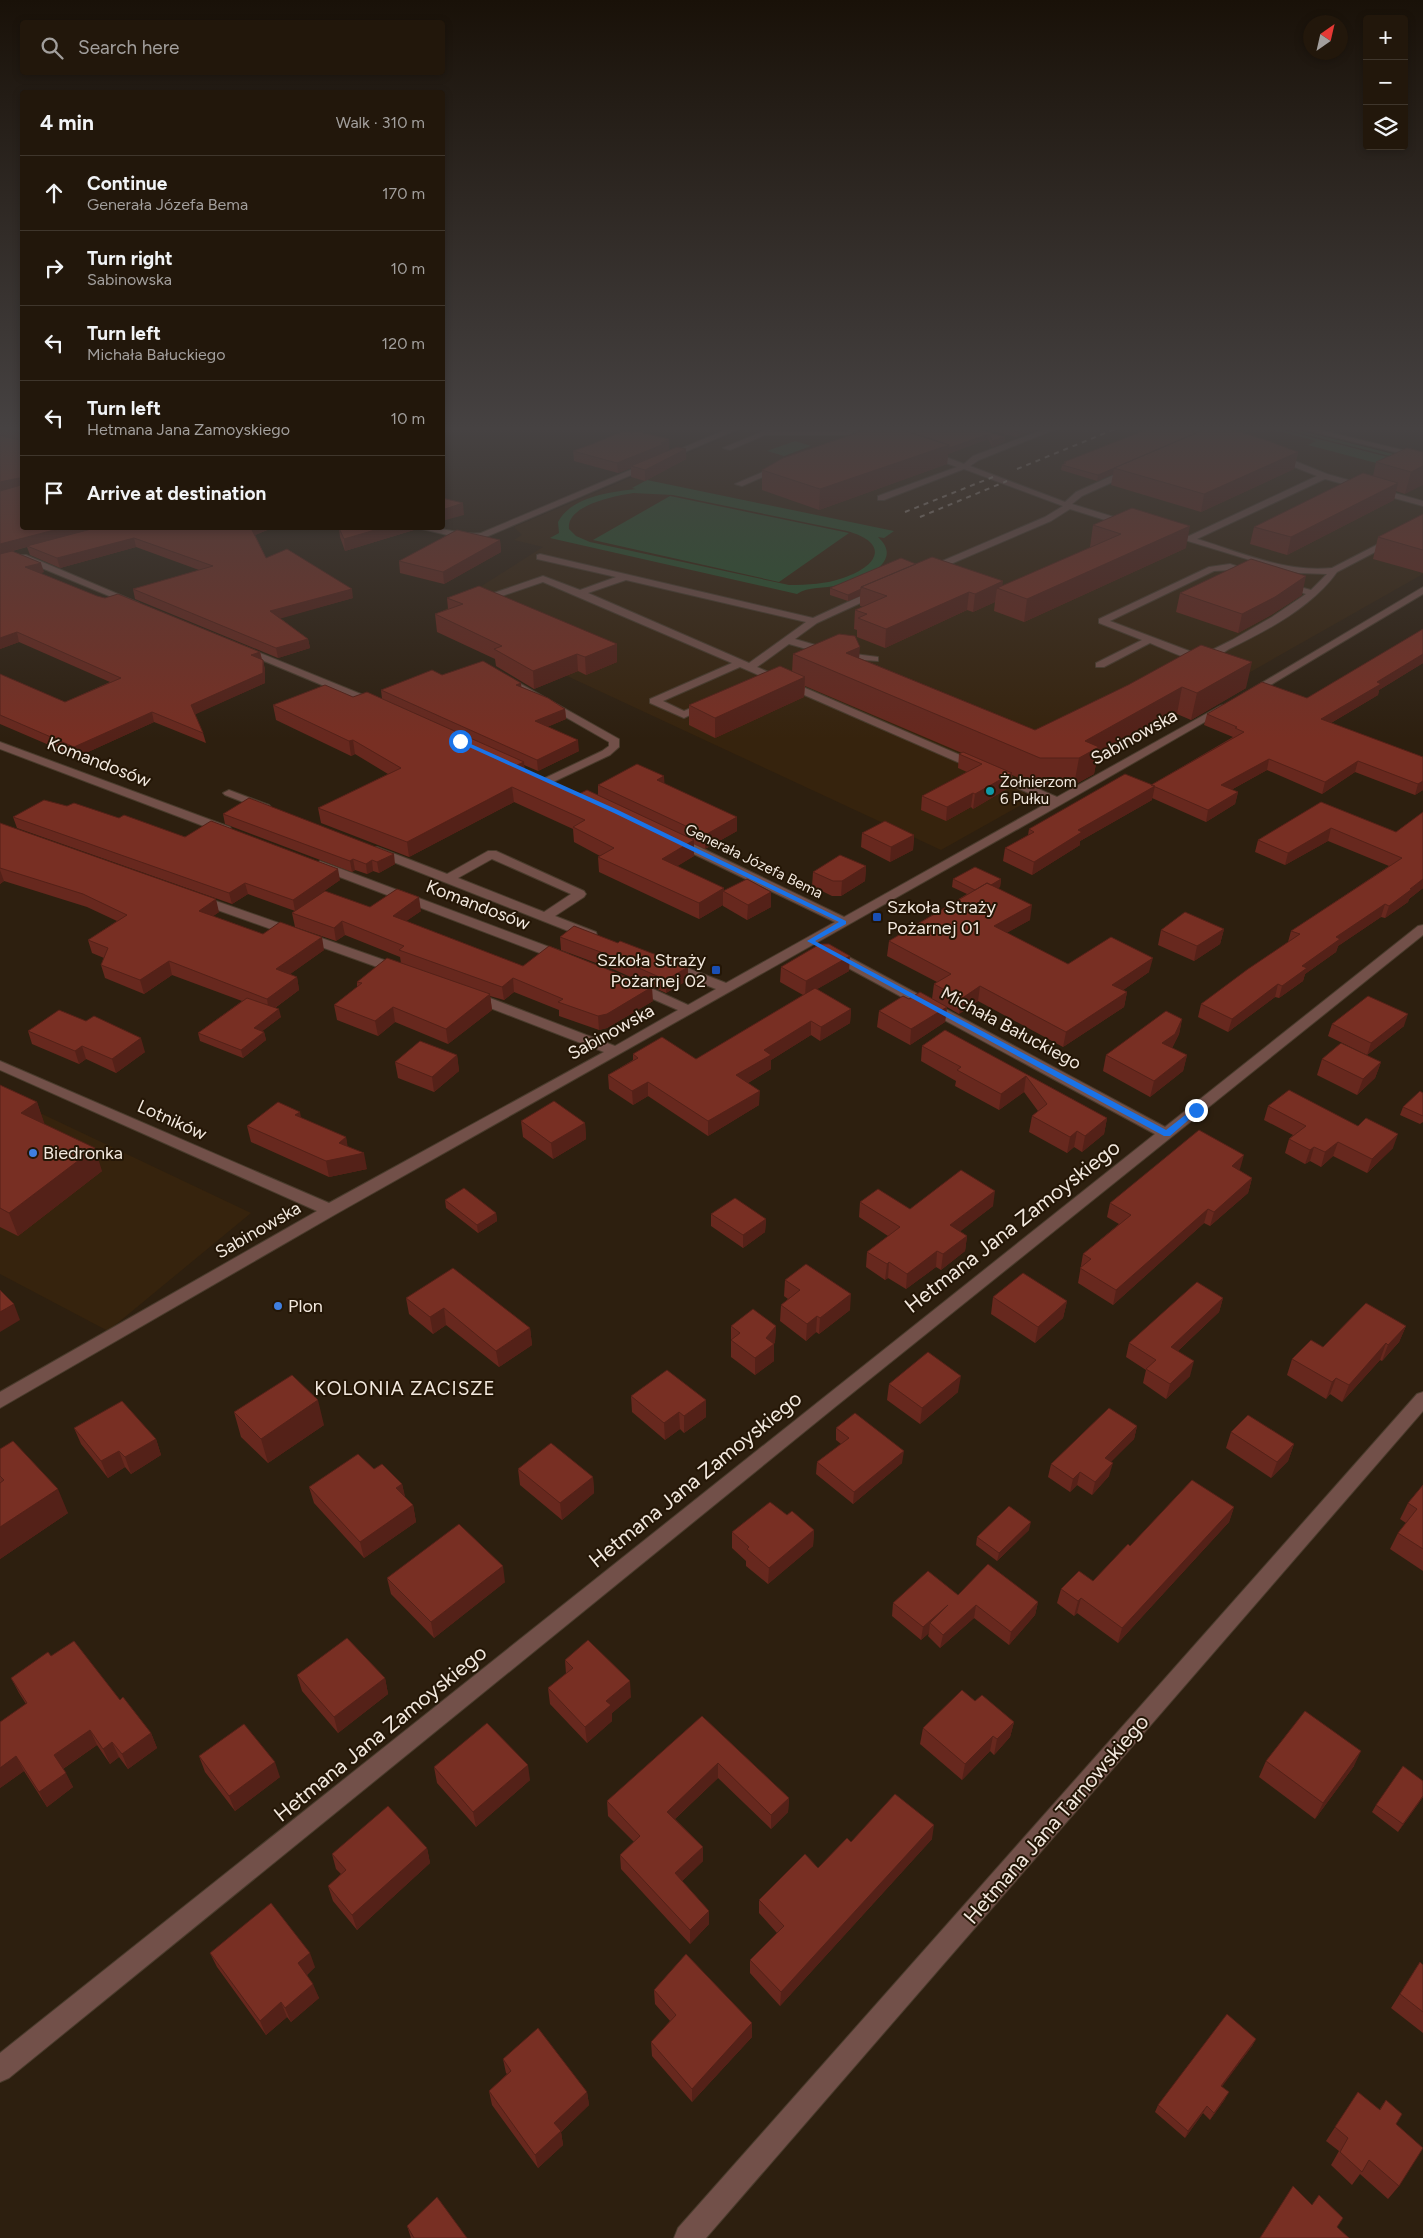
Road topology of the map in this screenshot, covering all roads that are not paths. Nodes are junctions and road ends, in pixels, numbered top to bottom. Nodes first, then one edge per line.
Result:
1 (497, 529) edge
2 (1023, 529) edge
3 (1210, 529) edge
4 (1412, 529) edge
5 (432, 530) edge
6 (1160, 533) edge
7 (1190, 539) junction
8 (35, 549) edge
9 (540, 557) dead end
10 (1334, 570) junction
11 (921, 573) edge
12 (626, 577) junction
13 (885, 589) edge
14 (1423, 590) edge
15 (580, 593) junction
16 (1313, 593) junction
17 (141, 606) edge
18 (506, 606) edge
19 (814, 621) junction
20 (786, 640) junction
21 (1149, 640) junction
22 (237, 646) edge
23 (874, 659) dead end
24 (740, 663) junction
25 (1100, 665) dead end
26 (750, 667) junction
27 (496, 673) edge
28 (770, 676) junction
29 (753, 684) edge
30 (719, 699) edge
31 (382, 706) edge
32 (0, 745) edge
33 (564, 788) edge
34 (229, 793) dead end
35 (1058, 802) junction
36 (274, 811) edge
37 (240, 835) edge
38 (669, 837) edge
39 (363, 846) edge
40 (310, 861) edge
41 (448, 879) junction
42 (188, 895) edge
43 (545, 917) junction
44 (844, 922) junction
45 (1423, 929) edge
46 (602, 939) edge
47 (810, 941) junction
48 (656, 960) edge
49 (573, 961) edge
50 (412, 975) edge
51 (627, 983) edge
52 (727, 988) junction
53 (459, 992) edge
54 (688, 1010) junction
55 (616, 1051) junction
56 (0, 1065) edge
57 (1167, 1134) junction
58 (330, 1210) junction
59 (1423, 1399) edge
60 (0, 1401) edge
61 (0, 2069) edge
62 (688, 2238) edge

1 - 5 street
2 - 11 street
3 - 7 street
4 - 10 street
6 - 7 street
7 - 10 street
8 - 17 street
9 - 12 street
10 - 16 street
12 - 15 street
12 - 19 street
13 - 19 street
14 - 35 street, Sabinowska
15 - 18 street
15 - 24 street
16 - 21 street
16 - 21 street
19 - 20 street
20 - 23 street
20 - 26 street
21 - 25 street
22 - 31 street
24 - 26 street
24 - 30 street
26 - 28 street
27 - 33 street
28 - 29 street
28 - 35 street
32 - 37 street, Komandosów
34 - 36 street
35 - 44 street, Sabinowska
38 - 44 street, Generała Józefa Bema
39 - 41 street
40 - 49 street, Komandosów
41 - 43 street
41 - 43 street
42 - 50 street
43 - 46 street
44 - 47 street, Sabinowska
45 - 57 street, Hetmana Jana Zamoyskiego
47 - 52 street, Sabinowska
47 - 57 street, Michała Bałuckiego
48 - 52 street
51 - 54 street
52 - 54 street, Sabinowska
53 - 55 street
54 - 55 street, Sabinowska
55 - 58 street, Sabinowska
56 - 58 street, Lotników
57 - 61 street, Hetmana Jana Zamoyskiego
58 - 60 street, Sabinowska
59 - 62 street, Hetmana Jana Tarnowskiego

